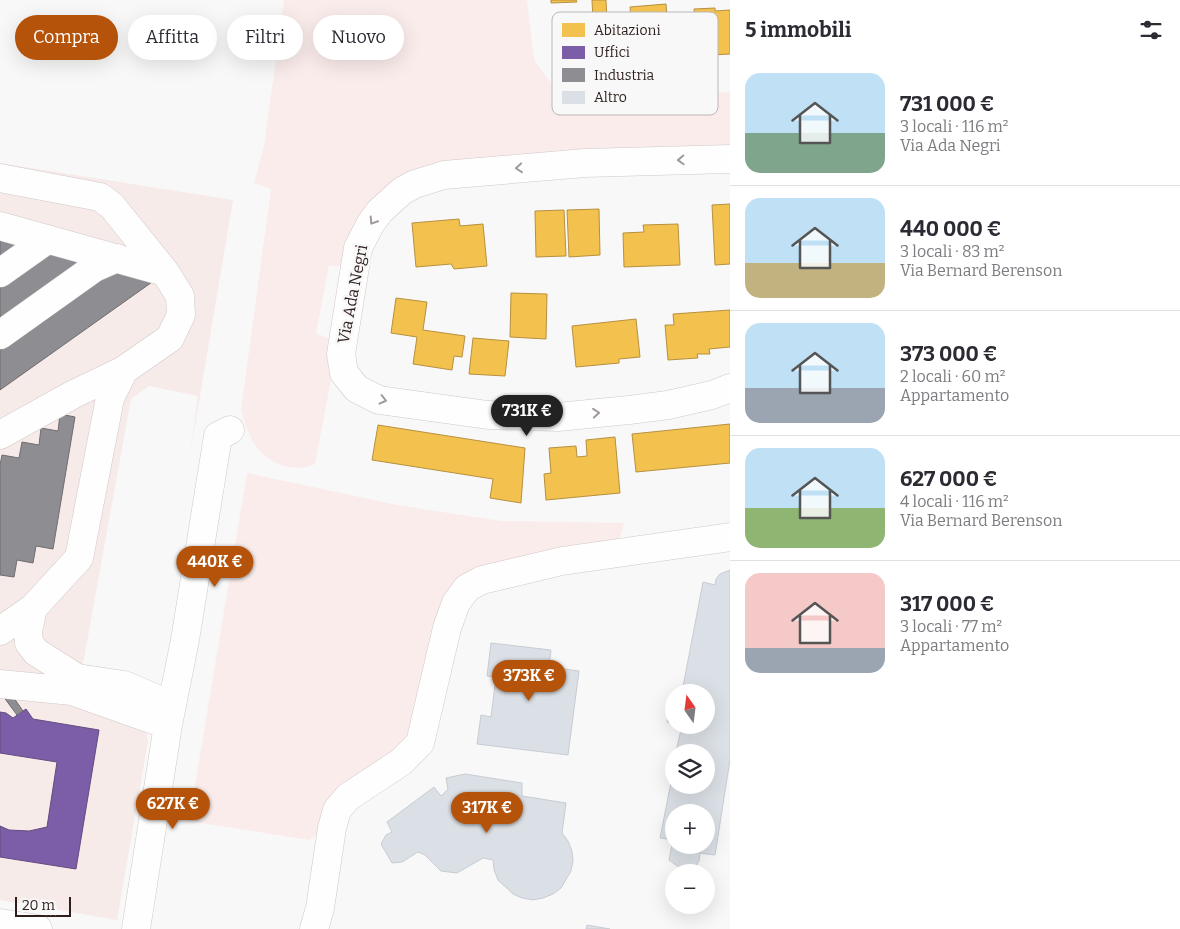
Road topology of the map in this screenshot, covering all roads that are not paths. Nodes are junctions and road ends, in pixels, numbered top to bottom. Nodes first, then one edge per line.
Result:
1 (730, 159) edge
2 (0, 178) edge
3 (0, 226) edge
4 (48, 239) junction
5 (117, 258) junction
6 (165, 272) junction
7 (0, 273) edge
8 (0, 334) edge
9 (124, 370) junction
10 (730, 388) edge
11 (230, 430) dead end
12 (0, 435) edge
13 (730, 537) edge
14 (34, 608) junction
15 (0, 631) edge
16 (0, 684) edge
17 (170, 715) junction
18 (0, 923) edge
19 (38, 929) edge
20 (136, 929) edge
21 (314, 929) edge

1 -> 10 street, Via Ada Negri
2 - 6 street
3 - 4 street
4 - 5 street
4 - 7 street
5 - 6 street
5 - 8 street
6 - 9 street
9 - 12 street
9 - 14 street
11 - 17 street
13 - 21 street
14 - 15 street
14 - 17 street
16 - 17 street
17 - 20 street
18 - 19 street

